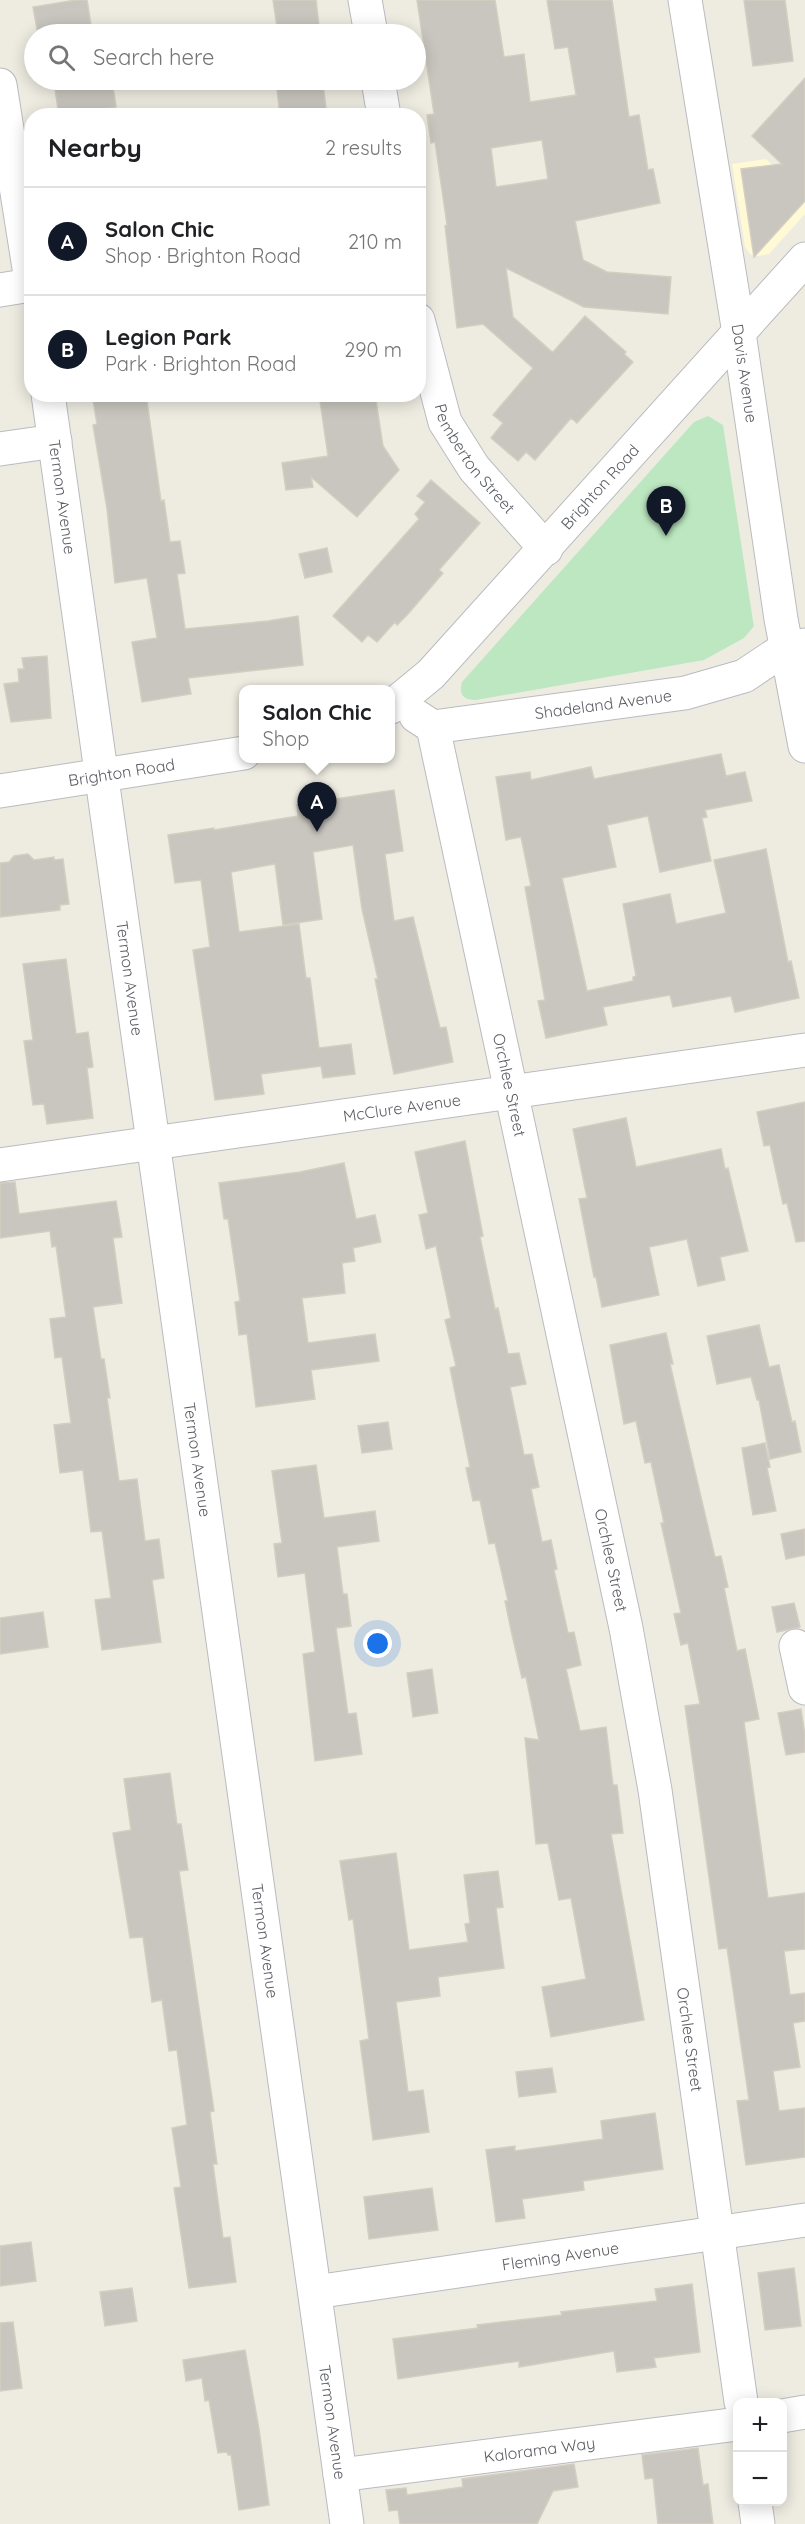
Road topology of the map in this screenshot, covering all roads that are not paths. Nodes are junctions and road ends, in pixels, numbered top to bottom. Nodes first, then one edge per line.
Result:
1 (365, 0) edge
2 (685, 0) edge
3 (369, 24) edge
4 (0, 85) edge
5 (380, 90) edge
6 (383, 108) edge
7 (3, 130) edge
8 (24, 247) edge
9 (805, 260) edge
10 (24, 287) edge
11 (0, 290) edge
12 (739, 333) junction
13 (426, 350) edge
14 (49, 402) edge
15 (56, 441) junction
16 (0, 449) edge
17 (546, 549) junction
18 (795, 646) edge
19 (395, 705) edge
20 (395, 707) edge
21 (433, 726) junction
22 (805, 746) edge
23 (239, 754) edge
24 (103, 776) junction
25 (0, 791) edge
26 (805, 1050) edge
27 (511, 1092) junction
28 (154, 1143) junction
29 (0, 1165) edge
30 (796, 1646) dead end
31 (805, 1688) edge
32 (805, 2220) edge
33 (717, 2232) junction
34 (315, 2292) junction
35 (740, 2398) edge
36 (805, 2412) edge
37 (787, 2415) edge
38 (733, 2425) edge
39 (340, 2475) junction
40 (755, 2506) edge
41 (347, 2524) edge
42 (758, 2524) edge

1 - 3 street
2 - 12 street, Davis Avenue
4 - 7 street
5 - 6 street
7 - 8 street
9 - 12 street, Brighton Road
10 - 11 street
12 - 17 street, Brighton Road
12 - 18 street, Davis Avenue
13 - 17 street, Pemberton Street
14 - 15 street, Termon Avenue
15 - 16 street
15 - 24 street, Termon Avenue
17 - 19 street, Brighton Road
18 - 21 street, Shadeland Avenue
18 - 22 street, Davis Avenue
20 - 21 street
21 - 27 street, Orchlee Street
23 - 24 street, Brighton Road
24 - 25 street, Brighton Road
24 - 28 street, Termon Avenue
26 - 27 street, McClure Avenue
27 - 28 street, McClure Avenue
27 - 33 street, Orchlee Street
28 - 29 street, McClure Avenue
28 - 34 street, Termon Avenue
30 - 31 street
32 - 33 street, Fleming Avenue
33 - 34 street, Fleming Avenue
33 - 35 street, Orchlee Street
34 - 39 street, Termon Avenue
36 - 37 street
38 - 39 street, Kalorama Way
39 - 41 street, Termon Avenue
40 - 42 street

